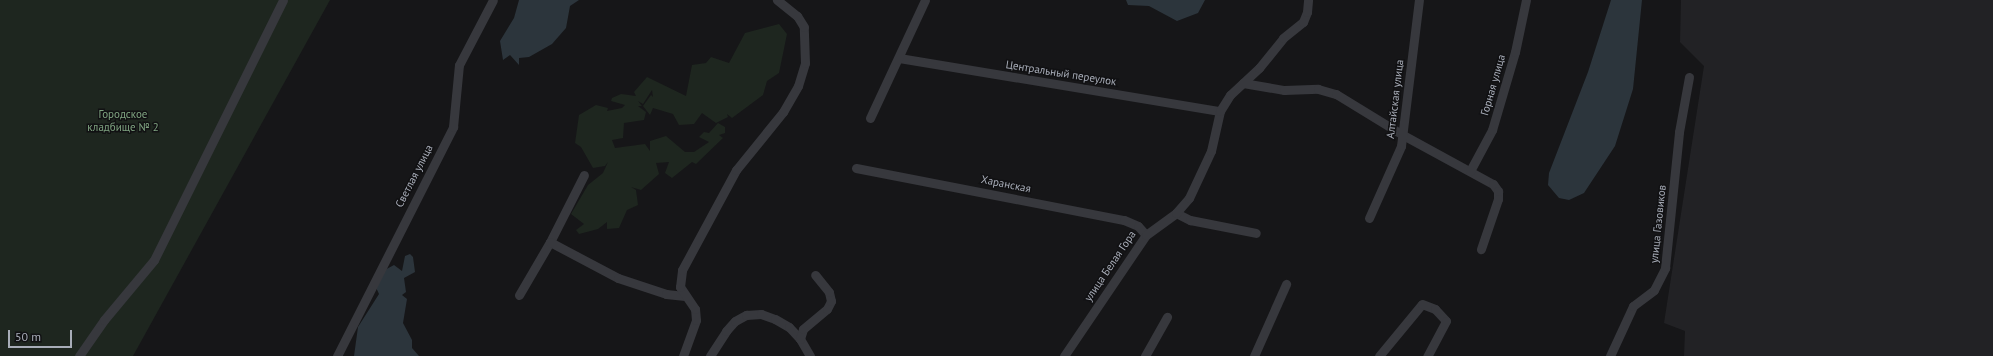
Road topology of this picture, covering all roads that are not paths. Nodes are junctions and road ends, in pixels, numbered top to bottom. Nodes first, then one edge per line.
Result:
1 (283, 0) edge
2 (492, 0) edge
3 (777, 0) edge
4 (925, 0) edge
5 (1308, 0) edge
6 (1419, 0) edge
7 (1526, 0) edge
8 (899, 58) junction
9 (1689, 77) dead end
10 (1243, 83) junction
11 (1220, 111) junction
12 (870, 118) dead end
13 (1403, 135) junction
14 (856, 168) dead end
15 (1470, 172) junction
16 (584, 175) dead end
17 (1176, 213) junction
18 (1369, 218) dead end
19 (1256, 233) dead end
20 (1146, 234) junction
21 (550, 242) junction
22 (1481, 250) dead end
23 (815, 275) dead end
24 (1286, 284) dead end
25 (519, 295) dead end
26 (684, 296) junction
27 (1167, 317) dead end
28 (800, 339) junction
29 (79, 356) edge
30 (336, 356) edge
31 (683, 356) edge
32 (710, 356) edge
33 (810, 356) edge
34 (1064, 356) edge
35 (1145, 356) edge
36 (1254, 356) edge
37 (1379, 356) edge
38 (1427, 356) edge
39 (1610, 356) edge

1 - 29 street
2 - 30 street, Светлая улица
3 - 26 street
4 - 8 street
5 - 10 street, улица Белая Гора
6 - 13 street, Алтайская улица
7 - 15 street, Горная улица
8 - 11 street, Центральный переулок
8 - 12 street
9 - 39 street, улица Газовиков
10 - 11 street, улица Белая Гора
10 - 13 street
11 - 17 street, улица Белая Гора
13 - 15 street
13 - 18 street, Алтайская улица
14 - 20 street, Харанская
15 - 22 street
16 - 21 street
17 - 19 street
17 - 20 street, улица Белая Гора
20 - 34 street, улица Белая Гора
21 - 25 street
21 - 26 street
23 - 28 street
24 - 36 street
26 - 31 street
27 - 35 street
28 - 32 street
28 - 33 street
37 - 38 street

